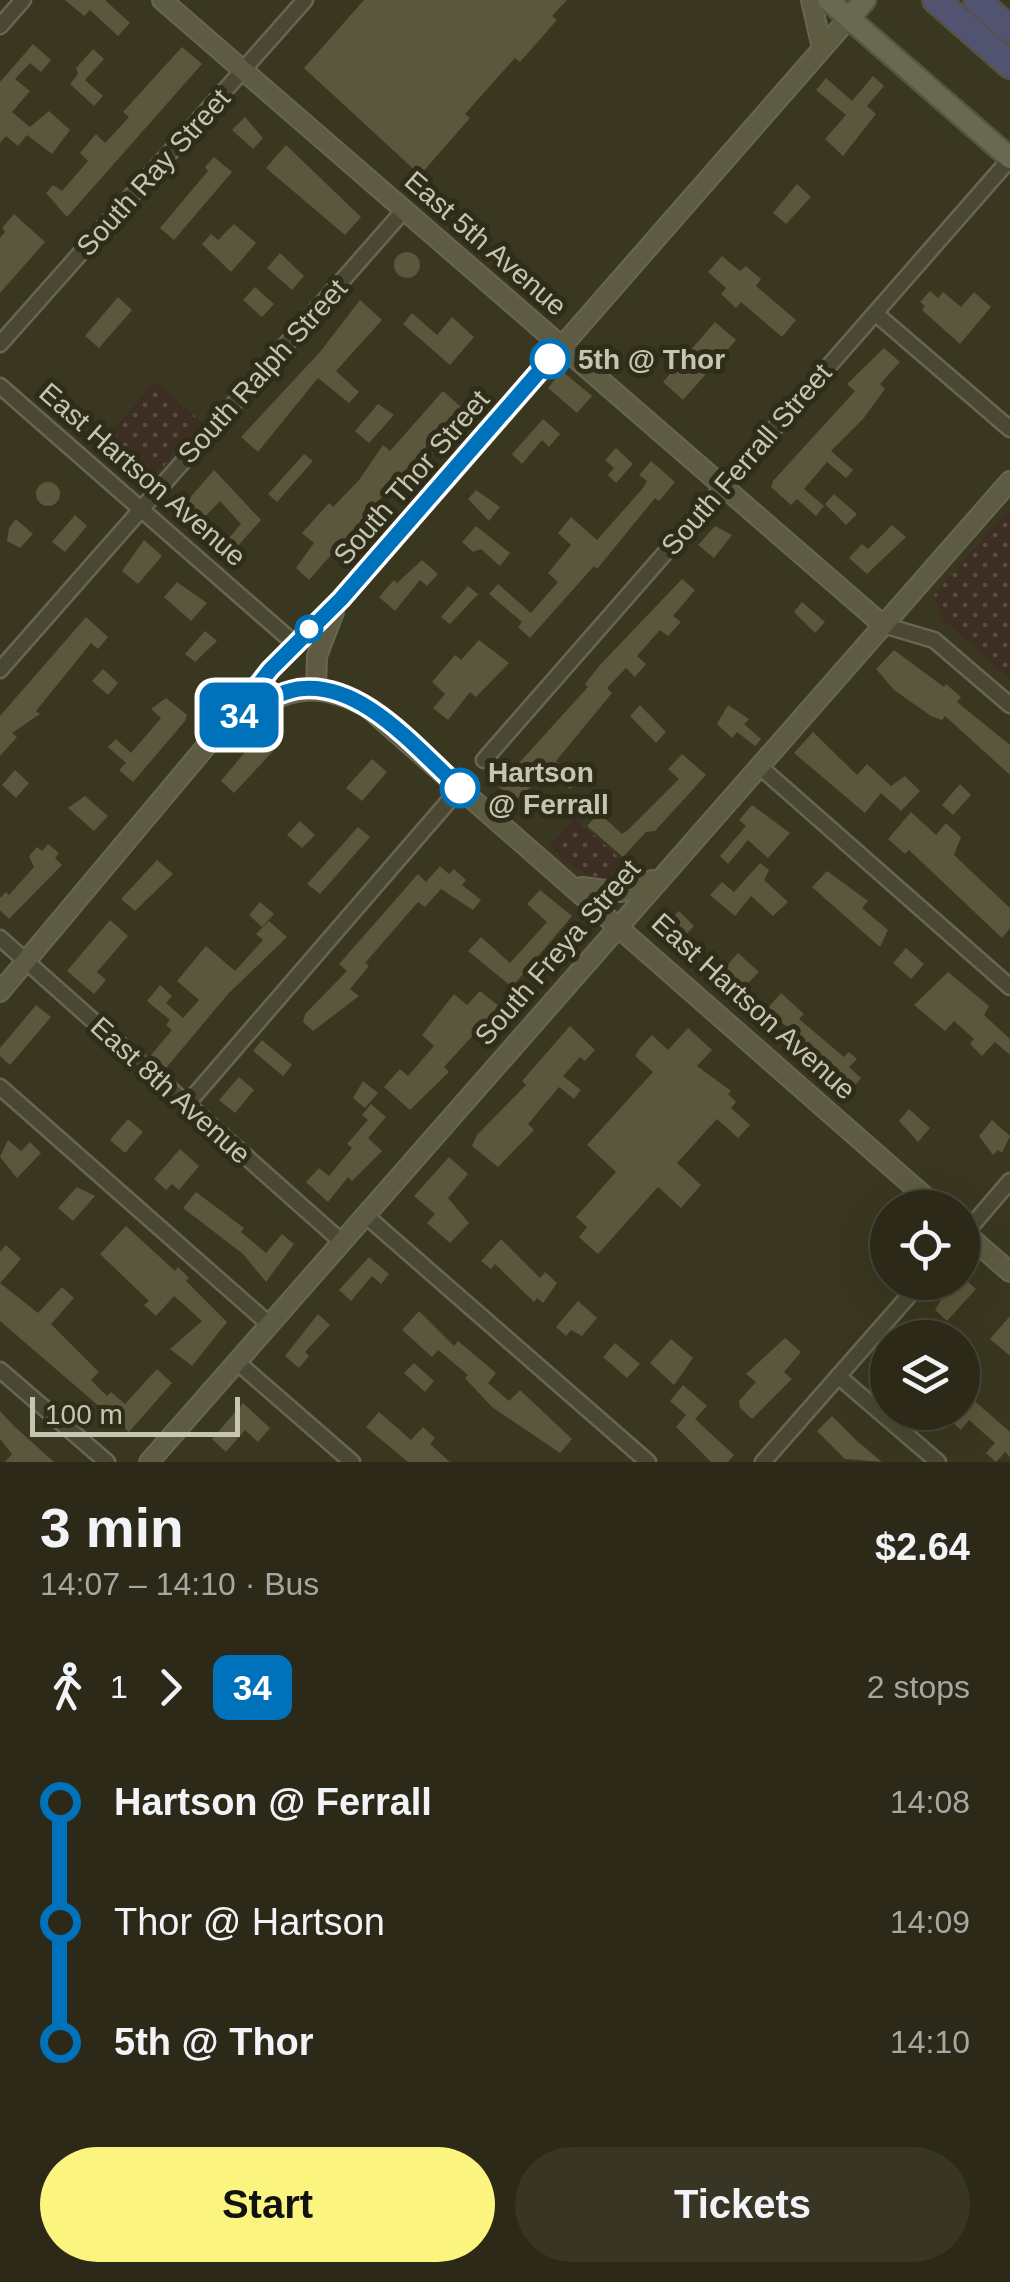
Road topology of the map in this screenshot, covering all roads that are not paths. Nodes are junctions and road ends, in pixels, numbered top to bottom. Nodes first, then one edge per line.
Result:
1 (23, 0) edge
2 (162, 0) edge
3 (306, 0) edge
4 (811, 0) edge
5 (828, 0) edge
6 (865, 0) edge
7 (936, 0) edge
8 (976, 0) edge
9 (849, 18) junction
10 (0, 26) edge
11 (1010, 30) edge
12 (822, 48) junction
13 (1010, 66) edge
14 (244, 70) junction
15 (1010, 158) edge
16 (406, 209) junction
17 (875, 313) junction
18 (0, 344) edge
19 (561, 346) junction
20 (0, 386) edge
21 (1010, 429) edge
22 (1010, 481) edge
23 (722, 486) junction
24 (141, 507) junction
25 (341, 599) junction
26 (882, 625) junction
27 (294, 644) junction
28 (0, 670) edge
29 (316, 688) junction
30 (1010, 705) edge
31 (234, 717) junction
32 (484, 760) dead end
33 (759, 766) junction
34 (460, 788) junction
35 (670, 866) junction
36 (564, 876) junction
37 (619, 923) junction
38 (0, 938) edge
39 (26, 962) junction
40 (1010, 987) edge
41 (0, 992) edge
42 (0, 1086) edge
43 (186, 1104) junction
44 (1010, 1182) edge
45 (918, 1190) edge
46 (365, 1215) junction
47 (980, 1215) edge
48 (342, 1242) junction
49 (980, 1247) edge
50 (1010, 1272) edge
51 (906, 1300) edge
52 (270, 1324) junction
53 (237, 1362) junction
54 (0, 1370) edge
55 (838, 1376) junction
56 (107, 1462) edge
57 (149, 1462) edge
58 (352, 1462) edge
59 (648, 1462) edge
60 (762, 1462) edge
61 (938, 1462) edge

1 - 10 street
2 - 14 main road, East 5th Avenue
3 - 14 street, South Ray Street
4 - 12 main road
5 - 9 main road
6 - 9 main road, South Thor Street
7 - 13 highway
8 - 11 highway
9 - 12 main road, South Thor Street
9 - 15 main road
12 - 19 main road, South Thor Street
14 - 16 main road, East 5th Avenue
14 - 18 street, South Ray Street
15 - 17 street, South Ferrall Street
16 - 19 main road, East 5th Avenue
16 - 24 street, South Ralph Street
17 - 21 street
17 - 23 street, South Ferrall Street
19 - 23 main road, East 5th Avenue
19 - 25 main road, South Thor Street
20 - 24 street, East Hartson Avenue
22 - 26 main road, South Freya Street
23 - 26 main road, East 5th Avenue
23 - 32 street, South Ferrall Street
24 - 27 street, East Hartson Avenue
24 - 28 street, South Ralph Street
25 - 27 main road, South Thor Street
25 - 29 main road
26 - 30 street, East 5th Avenue
26 - 33 main road, South Freya Street
27 - 31 main road, South Thor Street
29 - 31 main road
29 - 34 main road, East Hartson Avenue
31 - 39 main road, South Thor Street
33 - 35 main road, South Freya Street
33 - 40 street
34 - 36 main road, East Hartson Avenue
34 - 43 street
35 - 36 main road
35 - 37 main road, South Freya Street
36 - 37 main road, East Hartson Avenue
37 - 45 main road, East Hartson Avenue
37 - 46 main road, South Freya Street
38 - 39 street, East 8th Avenue
39 - 41 main road, South Thor Street
39 - 43 street, East 8th Avenue
42 - 52 street
43 - 48 street, East 8th Avenue
44 - 47 street
46 - 48 main road, South Freya Street
46 - 59 street
48 - 52 main road, South Freya Street
49 - 50 main road
51 - 55 street
52 - 53 main road, South Freya Street
53 - 57 main road, South Freya Street
53 - 58 street
54 - 56 street
55 - 60 street
55 - 61 street

